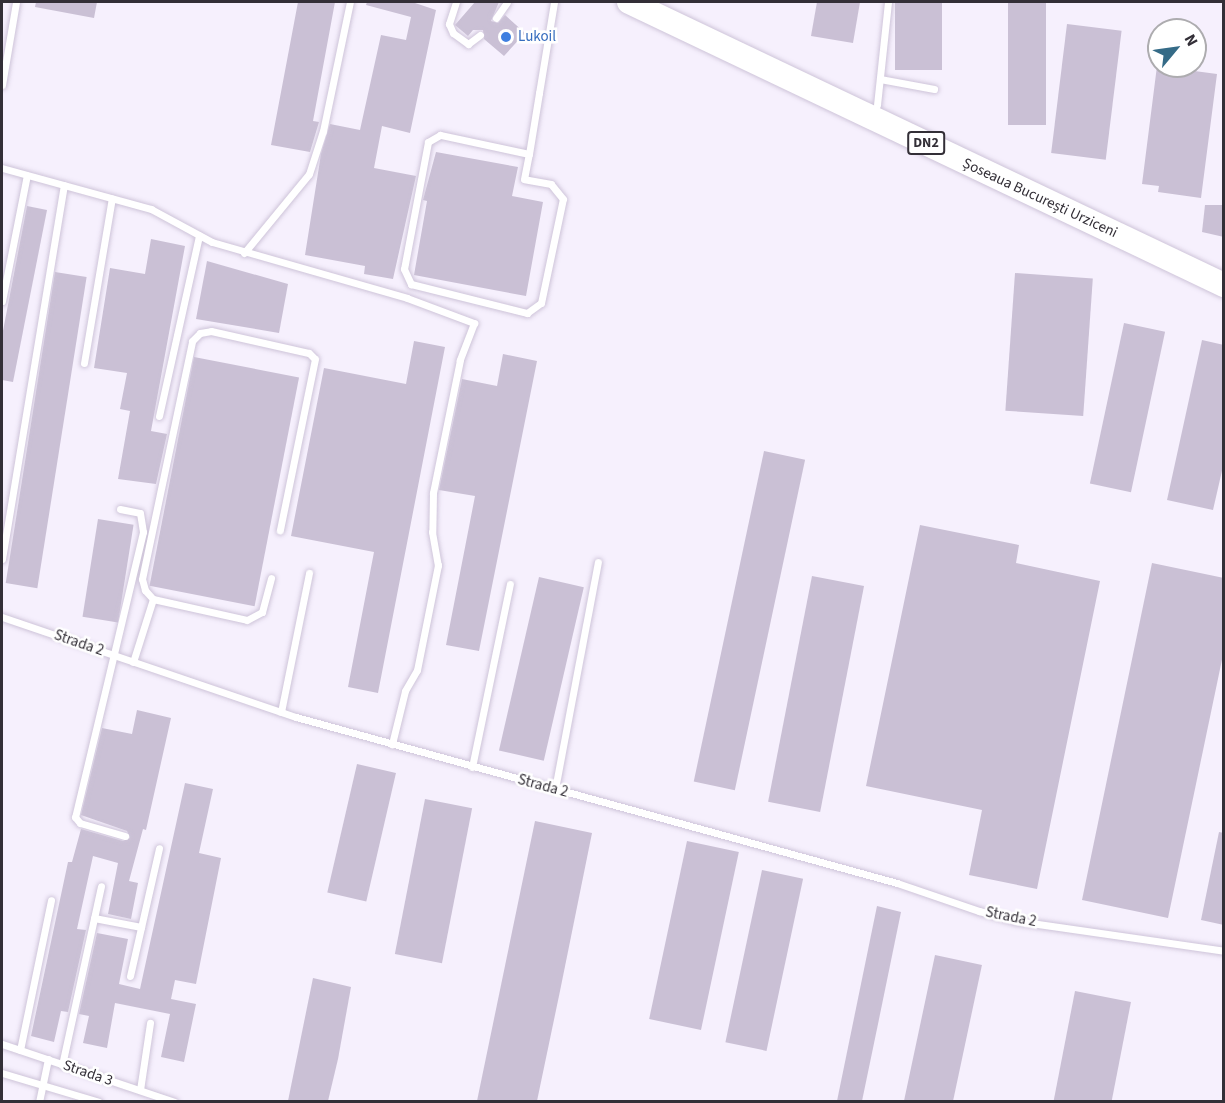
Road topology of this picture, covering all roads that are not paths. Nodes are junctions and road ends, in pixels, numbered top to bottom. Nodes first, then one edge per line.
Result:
1 (16, 2) edge
2 (350, 2) edge
3 (456, 2) edge
4 (507, 2) edge
5 (554, 2) edge
6 (629, 2) edge
7 (661, 2) edge
8 (888, 2) edge
9 (496, 18) dead end
10 (480, 35) dead end
11 (880, 79) junction
12 (2, 85) edge
13 (934, 89) dead end
14 (877, 105) junction
15 (529, 154) junction
16 (2, 168) edge
17 (27, 175) junction
18 (64, 185) junction
19 (112, 198) junction
20 (199, 235) junction
21 (244, 253) junction
22 (1224, 270) edge
23 (1224, 285) edge
24 (2, 301) edge
25 (84, 363) dead end
26 (159, 416) dead end
27 (120, 509) dead end
28 (280, 530) dead end
29 (2, 559) edge
30 (598, 562) dead end
31 (309, 573) dead end
32 (271, 578) dead end
33 (510, 584) dead end
34 (153, 598) junction
35 (2, 617) edge
36 (114, 655) junction
37 (133, 662) junction
38 (281, 712) junction
39 (392, 744) junction
40 (471, 767) junction
41 (555, 789) junction
42 (125, 836) dead end
43 (159, 848) dead end
44 (101, 886) dead end
45 (51, 900) dead end
46 (94, 918) junction
47 (141, 927) junction
48 (1224, 951) edge
49 (130, 976) dead end
50 (150, 1023) dead end
51 (2, 1044) edge
52 (20, 1050) junction
53 (48, 1059) junction
54 (62, 1065) junction
55 (2, 1073) edge
56 (42, 1085) junction
57 (140, 1090) junction
58 (39, 1101) edge
59 (99, 1101) edge
60 (174, 1101) edge

1 - 12 lane
2 - 21 lane
3 - 10 lane
4 - 9 lane
5 - 15 lane
6 - 23 highway, Șoseaua București Urziceni / DN2
7 - 14 highway, Șoseaua București Urziceni / DN2
8 - 11 lane
11 - 13 lane
11 - 14 lane
14 - 22 highway, Șoseaua București Urziceni / DN2
15 - 15 lane
16 - 17 lane
17 - 18 lane
17 - 24 lane
18 - 19 lane
18 - 29 lane
19 - 20 lane
19 - 25 lane
20 - 21 lane
20 - 26 lane
21 - 39 lane
27 - 36 lane
28 - 34 lane
30 - 41 lane
31 - 38 lane
32 - 34 lane
33 - 40 lane
34 - 37 lane
35 - 36 lane, Strada 2
36 - 37 lane, Strada 2
36 - 42 lane
37 - 38 lane, Strada 2
38 - 39 lane, Strada 2
39 - 40 lane, Strada 2
40 - 41 lane, Strada 2
41 - 48 lane, Strada 2
43 - 47 lane
44 - 46 lane
45 - 52 lane
46 - 47 lane
46 - 54 lane
47 - 49 lane
50 - 57 lane
51 - 52 lane, Strada 3
52 - 53 lane, Strada 3
53 - 54 lane, Strada 3
53 - 56 lane
54 - 57 lane, Strada 3
55 - 56 lane
56 - 58 lane
56 - 59 lane
57 - 60 lane, Strada 3

